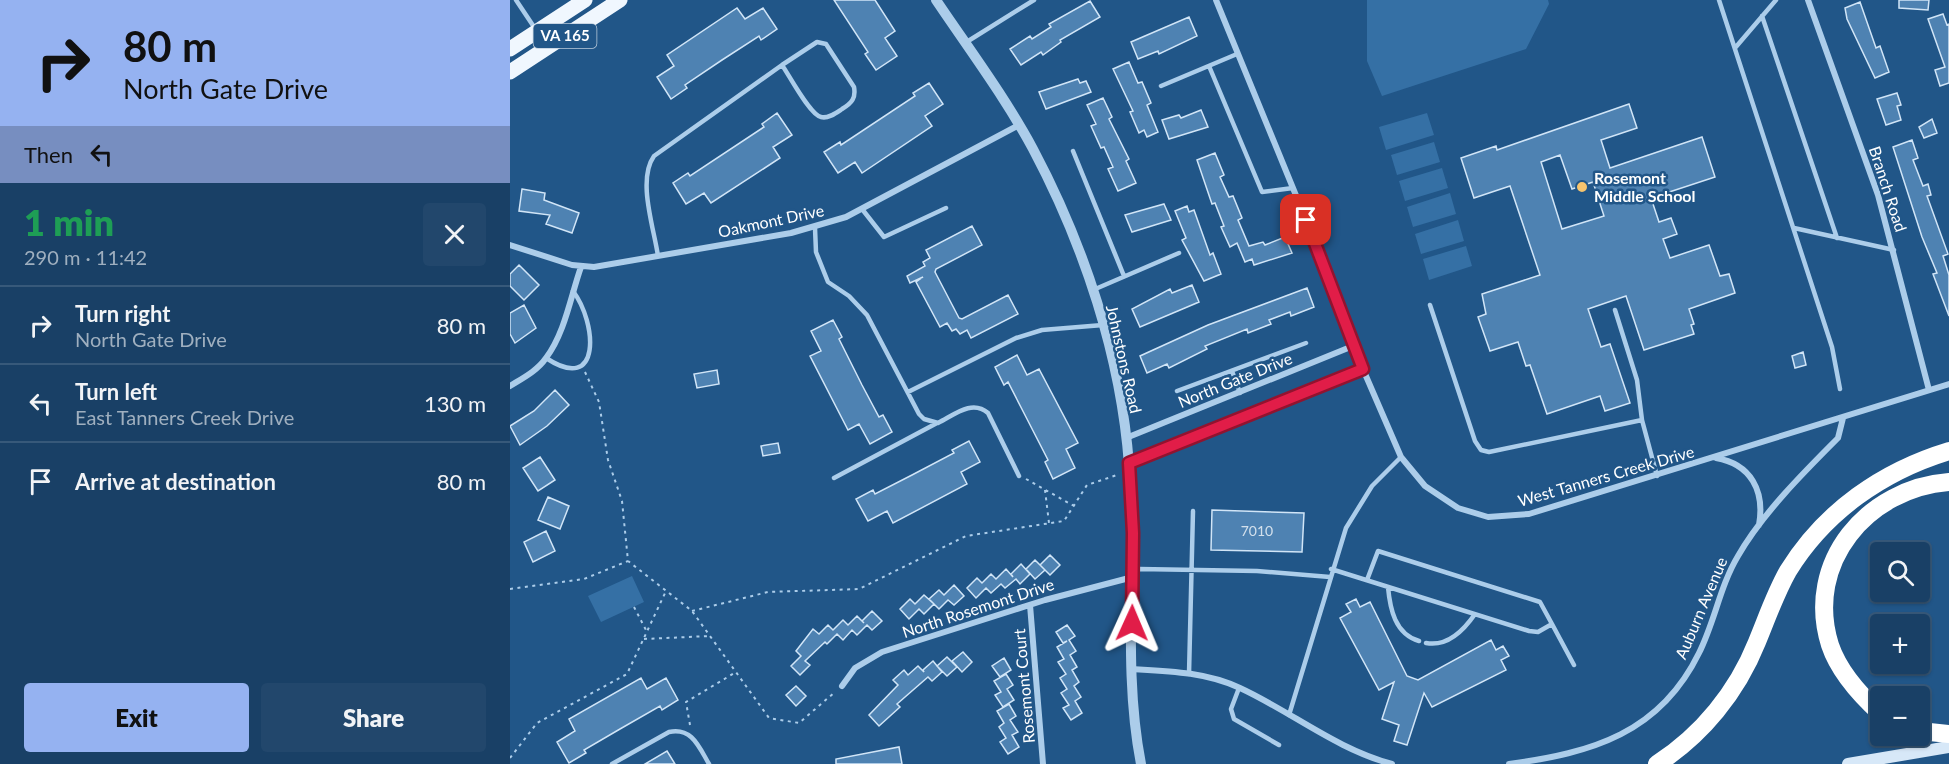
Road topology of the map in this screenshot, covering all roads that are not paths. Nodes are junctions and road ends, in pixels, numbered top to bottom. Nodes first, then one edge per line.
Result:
1 (516, 0) edge
2 (585, 0) edge
3 (620, 0) edge
4 (936, 0) edge
5 (1034, 0) edge
6 (1216, 0) edge
7 (1719, 0) edge
8 (1776, 0) edge
9 (1809, 0) edge
10 (1762, 16) junction
11 (537, 31) junction
12 (965, 43) junction
13 (511, 45) edge
14 (547, 48) junction
15 (1735, 48) junction
16 (1237, 54) junction
17 (782, 65) junction
18 (1209, 66) junction
19 (510, 72) edge
20 (1161, 86) dead end
21 (1019, 125) junction
22 (1073, 151) dead end
23 (1293, 188) junction
24 (946, 208) dead end
25 (862, 209) junction
26 (815, 228) junction
27 (1794, 228) junction
28 (1837, 238) junction
29 (510, 245) edge
30 (1894, 250) junction
31 (1179, 253) dead end
32 (658, 256) junction
33 (581, 267) junction
34 (1124, 276) junction
35 (1093, 290) junction
36 (573, 291) junction
37 (1430, 304) dead end
38 (1616, 310) dead end
39 (1103, 325) junction
40 (1306, 343) dead end
41 (1353, 346) junction
42 (546, 358) junction
43 (1363, 369) junction
44 (1232, 371) junction
45 (1949, 384) edge
46 (510, 386) edge
47 (1840, 389) dead end
48 (1929, 390) junction
49 (1177, 391) dead end
50 (908, 392) junction
51 (1240, 393) junction
52 (1842, 418) junction
53 (1642, 420) junction
54 (938, 423) junction
55 (1126, 438) junction
56 (1949, 451) edge
57 (1401, 456) junction
58 (1714, 458) junction
59 (1129, 463) junction
60 (1019, 476) road end
61 (1657, 476) junction
62 (834, 478) dead end
63 (1949, 482) edge
64 (1192, 511) dead end
65 (1759, 525) junction
66 (1331, 569) junction
67 (1191, 570) junction
68 (1133, 577) junction
69 (1330, 577) junction
70 (1366, 580) junction
71 (1388, 587) junction
72 (1030, 605) junction
73 (1475, 614) junction
74 (1552, 624) junction
75 (1419, 641) dead end
76 (1426, 643) dead end
77 (1574, 665) dead end
78 (1132, 669) junction
79 (1190, 674) junction
80 (842, 686) road end
81 (1239, 688) junction
82 (1870, 702) edge
83 (1289, 715) junction
84 (1930, 732) edge
85 (1949, 735) edge
86 (1280, 746) dead end
87 (1949, 747) edge
88 (612, 764) edge
89 (709, 764) edge
90 (1043, 764) edge
91 (1141, 764) edge
92 (1392, 764) edge
93 (1509, 764) edge
94 (1657, 764) edge
95 (1848, 764) edge

1 - 11 lane
2 - 11 main road, VA 165
3 - 14 main road, VA 165
4 - 12 street, Johnstons Road
5 - 12 lane
6 - 16 street, West Tanners Creek Drive
7 - 15 lane
8 - 10 lane
9 - 30 street, Branch Road
10 - 15 lane
10 - 28 lane
11 - 13 main road, VA 165
11 - 14 lane
12 - 21 street, Johnstons Road
14 - 19 main road, VA 165
15 - 27 lane
16 - 18 lane
16 - 23 street, West Tanners Creek Drive
17 - 17 lane
17 - 32 lane
18 - 20 lane
18 - 23 lane
21 - 25 street, Oakmont Drive
21 - 35 street, Johnstons Road
22 - 34 lane
23 - 41 street, West Tanners Creek Drive
24 - 25 lane
25 - 26 street, Oakmont Drive
26 - 32 street, Oakmont Drive
26 - 50 lane
27 - 28 lane
27 - 47 lane
28 - 30 lane
29 - 33 street, Oakmont Drive
30 - 48 street, Branch Road
31 - 34 lane
32 - 33 street, Oakmont Drive
33 - 36 street
34 - 35 lane
35 - 39 street, Johnstons Road
36 - 42 street
36 - 42 lane
37 - 53 lane
38 - 53 lane
39 - 50 lane
39 - 55 street, Johnstons Road
40 - 44 lane
41 - 43 street, West Tanners Creek Drive
41 - 51 street, North Gate Drive
42 - 46 street
43 - 57 street, West Tanners Creek Drive
43 - 59 street
44 - 49 lane
44 - 51 lane
45 - 48 street, West Tanners Creek Drive
48 - 52 street, West Tanners Creek Drive
50 - 54 lane
51 - 55 street, North Gate Drive
52 - 58 street, West Tanners Creek Drive
52 - 65 street, Auburn Avenue
53 - 61 lane
54 - 60 lane
54 - 62 lane
55 - 59 street, Johnstons Road
56 - 94 highway
57 - 61 street, West Tanners Creek Drive
57 - 66 lane
58 - 61 street, West Tanners Creek Drive
58 - 65 street
59 - 68 street, Johnstons Road
63 - 82 highway
64 - 67 lane
65 - 93 street, Auburn Avenue
66 - 69 lane
66 - 70 lane
67 - 68 lane
67 - 69 lane
67 - 79 lane
68 - 72 street, North Rosemont Drive
68 - 78 street, Johnstons Road
69 - 83 lane
70 - 71 lane
70 - 74 lane
71 - 73 lane
71 - 75 lane
72 - 80 street, North Rosemont Drive
72 - 90 street, Rosemont Court
73 - 74 lane
73 - 76 lane
74 - 77 lane
78 - 79 street
78 - 91 street, Johnstons Road
79 - 81 street
81 - 83 street
81 - 86 lane
83 - 92 street
84 - 85 highway
87 - 95 main road
88 - 89 lane

